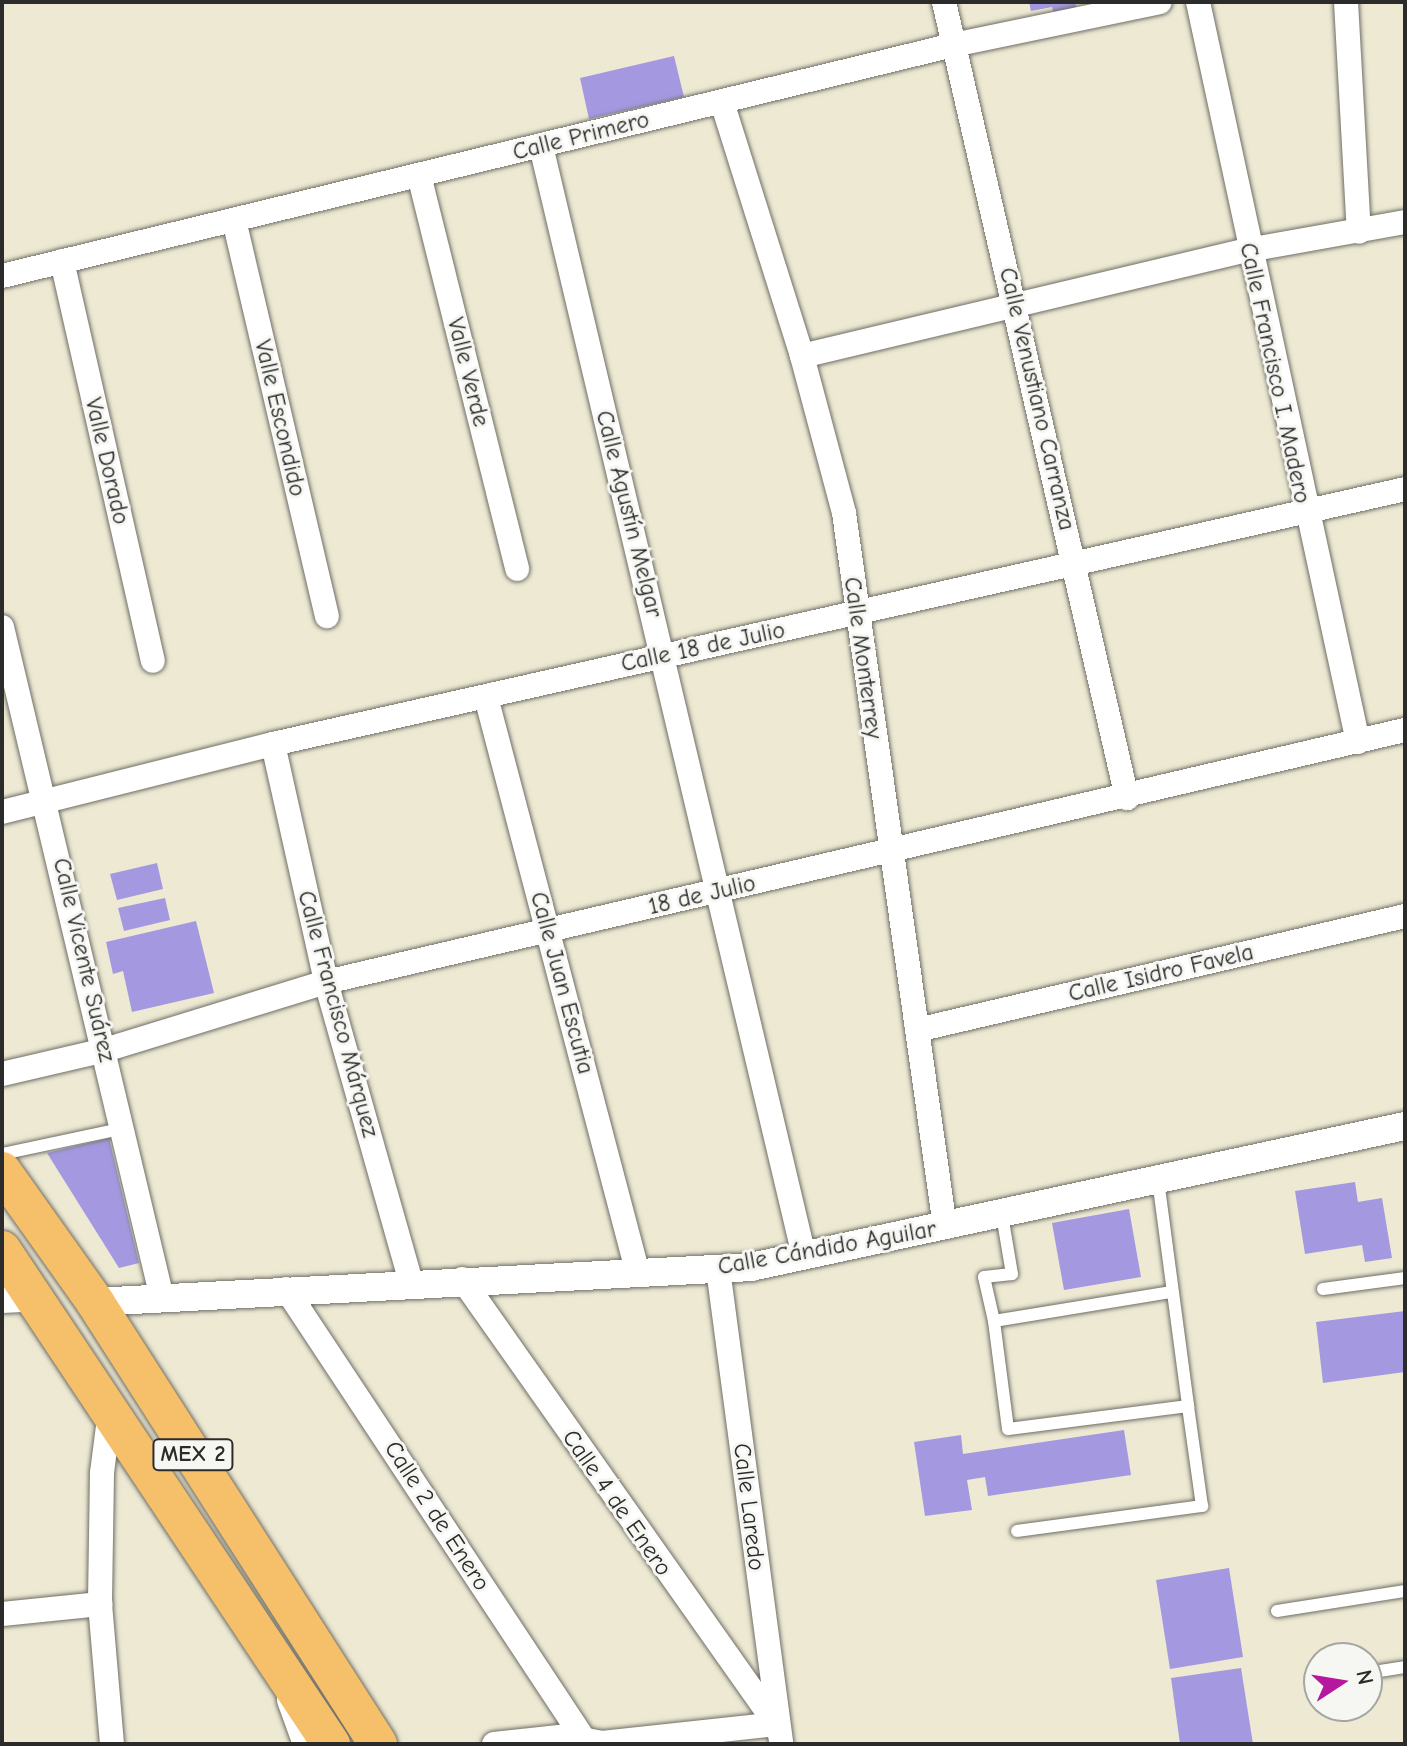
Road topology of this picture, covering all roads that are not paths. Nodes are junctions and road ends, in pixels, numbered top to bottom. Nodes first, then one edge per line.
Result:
1 (944, 2) edge
2 (1160, 2) edge
3 (1198, 2) edge
4 (1346, 2) edge
5 (953, 45) junction
6 (722, 102) junction
7 (541, 146) junction
8 (419, 175) junction
9 (234, 220) junction
10 (1405, 222) edge
11 (1359, 232) junction
12 (1248, 250) junction
13 (62, 261) junction
14 (2, 276) edge
15 (1015, 304) junction
16 (802, 356) junction
17 (1405, 489) edge
18 (1305, 513) junction
19 (1075, 565) junction
20 (517, 569) dead end
21 (856, 614) junction
22 (327, 616) dead end
23 (2, 627) edge
24 (663, 655) junction
25 (153, 661) dead end
26 (486, 697) junction
27 (1405, 730) edge
28 (1358, 742) junction
29 (273, 744) junction
30 (1127, 798) junction
31 (46, 801) junction
32 (2, 812) edge
33 (889, 852) junction
34 (721, 891) junction
35 (1405, 916) edge
36 (548, 931) junction
37 (326, 982) junction
38 (917, 1030) junction
39 (105, 1050) junction
40 (2, 1074) edge
41 (1405, 1126) edge
42 (124, 1128) junction
43 (2, 1154) edge
44 (2, 1171) edge
45 (1158, 1180) junction
46 (1002, 1215) junction
47 (945, 1227) junction
48 (2, 1250) edge
49 (804, 1256) junction
50 (1405, 1265) edge
51 (718, 1269) junction
52 (637, 1270) junction
53 (462, 1279) junction
54 (1400, 1279) edge
55 (411, 1282) junction
56 (286, 1289) junction
57 (1323, 1289) dead end
58 (1172, 1292) junction
59 (161, 1294) junction
60 (19, 1298) edge
61 (95, 1302) junction
62 (994, 1321) junction
63 (1188, 1406) junction
64 (110, 1409) junction
65 (1017, 1531) dead end
66 (1405, 1591) edge
67 (100, 1604) junction
68 (1277, 1611) dead end
69 (2, 1614) edge
70 (1405, 1667) edge
71 (1383, 1670) edge
72 (778, 1734) edge
73 (309, 1740) edge
74 (585, 1742) edge
75 (112, 1744) edge
76 (378, 1744) edge
77 (494, 1744) edge

1 - 5 street, Calle Venustiano Carranza
2 - 5 street, Calle Primero
3 - 12 street, Calle Francisco I. Madero
4 - 11 street
5 - 6 street, Calle Primero
5 - 15 street, Calle Venustiano Carranza
6 - 7 street, Calle Primero
6 - 16 street, Calle Monterrey
7 - 8 street, Calle Primero
7 - 24 street, Calle Agustín Melgar
8 - 9 street, Calle Primero
8 - 20 street, Valle Verde
9 - 13 street, Calle Primero
9 - 22 street, Valle Escondido
10 - 11 street
11 - 12 street
12 - 15 street
12 - 18 street, Calle Francisco I. Madero
13 - 14 street, Calle Primero
13 - 25 street, Valle Dorado
15 - 16 street
15 - 19 street, Calle Venustiano Carranza
16 - 21 street, Calle Monterrey
17 - 18 street, Calle 18 de Julio
18 - 19 street, Calle 18 de Julio
18 - 28 street, Calle Francisco I. Madero
19 - 21 street, Calle 18 de Julio
19 - 30 street, Calle Venustiano Carranza
21 - 24 street, Calle 18 de Julio
21 - 33 street, Calle Monterrey
23 - 31 street, Calle Vicente Suárez
24 - 26 street, Calle 18 de Julio
24 - 34 street, Calle Agustín Melgar
26 - 29 street, Calle 18 de Julio
26 - 36 street, Calle Juan Escutia
27 - 28 street, 18 de Julio
28 - 30 street, 18 de Julio
29 - 31 street, Calle 18 de Julio
29 - 37 street, Calle Francisco Márquez
30 - 33 street, 18 de Julio
31 - 32 street, Calle 18 de Julio
31 - 39 street, Calle Vicente Suárez
33 - 34 street, 18 de Julio
33 - 38 street, Calle Monterrey
34 - 36 street, 18 de Julio
34 - 49 street, Calle Agustín Melgar
35 - 38 street, Calle Isidro Favela
36 - 37 street, 18 de Julio
36 - 52 street, Calle Juan Escutia
37 - 39 street, 18 de Julio
37 - 55 street, Calle Francisco Márquez
38 - 47 street, Calle Monterrey
39 - 40 street, 18 de Julio
39 - 42 street, Calle Vicente Suárez
41 - 45 street, Calle Cándido Aguilar
42 - 43 lane
42 - 59 street, Calle Vicente Suárez
44 - 61 highway, MEX 2
45 - 46 street, Calle Cándido Aguilar
45 - 58 lane
46 - 47 street, Calle Cándido Aguilar
46 - 62 lane
47 - 49 street, Calle Cándido Aguilar
48 - 60 highway, MEX 2
49 - 51 street, Calle Cándido Aguilar
50 - 54 lane
51 - 52 street, Calle Cándido Aguilar
51 - 72 street, Calle Laredo
52 - 53 street, Calle Cándido Aguilar
53 - 55 street, Calle Cándido Aguilar
53 - 72 street, Calle 4 de Enero
54 - 57 lane
55 - 56 street, Calle Cándido Aguilar
56 - 59 street, Calle Cándido Aguilar
56 - 74 street, Calle 2 de Enero
58 - 62 lane
58 - 63 lane
59 - 61 street, Calle Cándido Aguilar
60 - 64 highway, MEX 2
61 - 76 highway, MEX 2
62 - 63 lane
63 - 65 lane
64 - 67 street
64 - 73 highway, MEX 2
66 - 68 lane
67 - 69 street
67 - 75 street
70 - 71 lane
72 - 74 street
74 - 77 street

